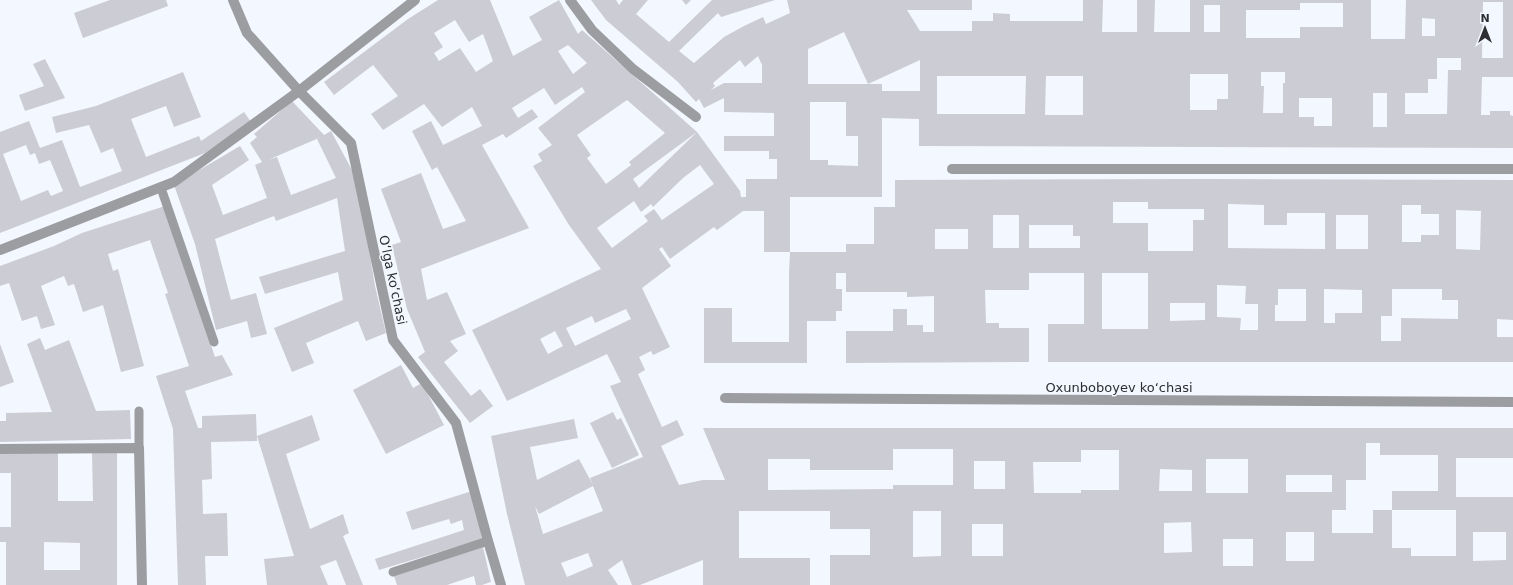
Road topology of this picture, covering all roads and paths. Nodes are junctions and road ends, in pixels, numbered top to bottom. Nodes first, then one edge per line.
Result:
1 (232, 0) edge
2 (415, 0) edge
3 (570, 0) edge
4 (299, 91) junction
5 (696, 117) dead end
6 (952, 169) dead end
7 (1513, 169) edge
8 (161, 188) junction
9 (0, 250) edge
10 (214, 342) dead end
11 (725, 398) dead end
12 (1513, 402) edge
13 (139, 411) dead end
14 (139, 448) junction
15 (0, 449) edge
16 (488, 541) junction
17 (394, 572) dead end
18 (142, 585) edge
19 (501, 585) edge

1 - 4 street, Oʻlga koʻchasi
2 - 4 street
3 - 5 street
4 - 8 street
4 - 16 street, Oʻlga koʻchasi
6 - 7 street
8 - 9 street
8 - 10 lane
11 - 12 street, Oxunboboyev koʻchasi
13 - 14 lane
14 - 15 street
14 - 18 street
16 - 17 lane
16 - 19 street, Oʻlga koʻchasi

